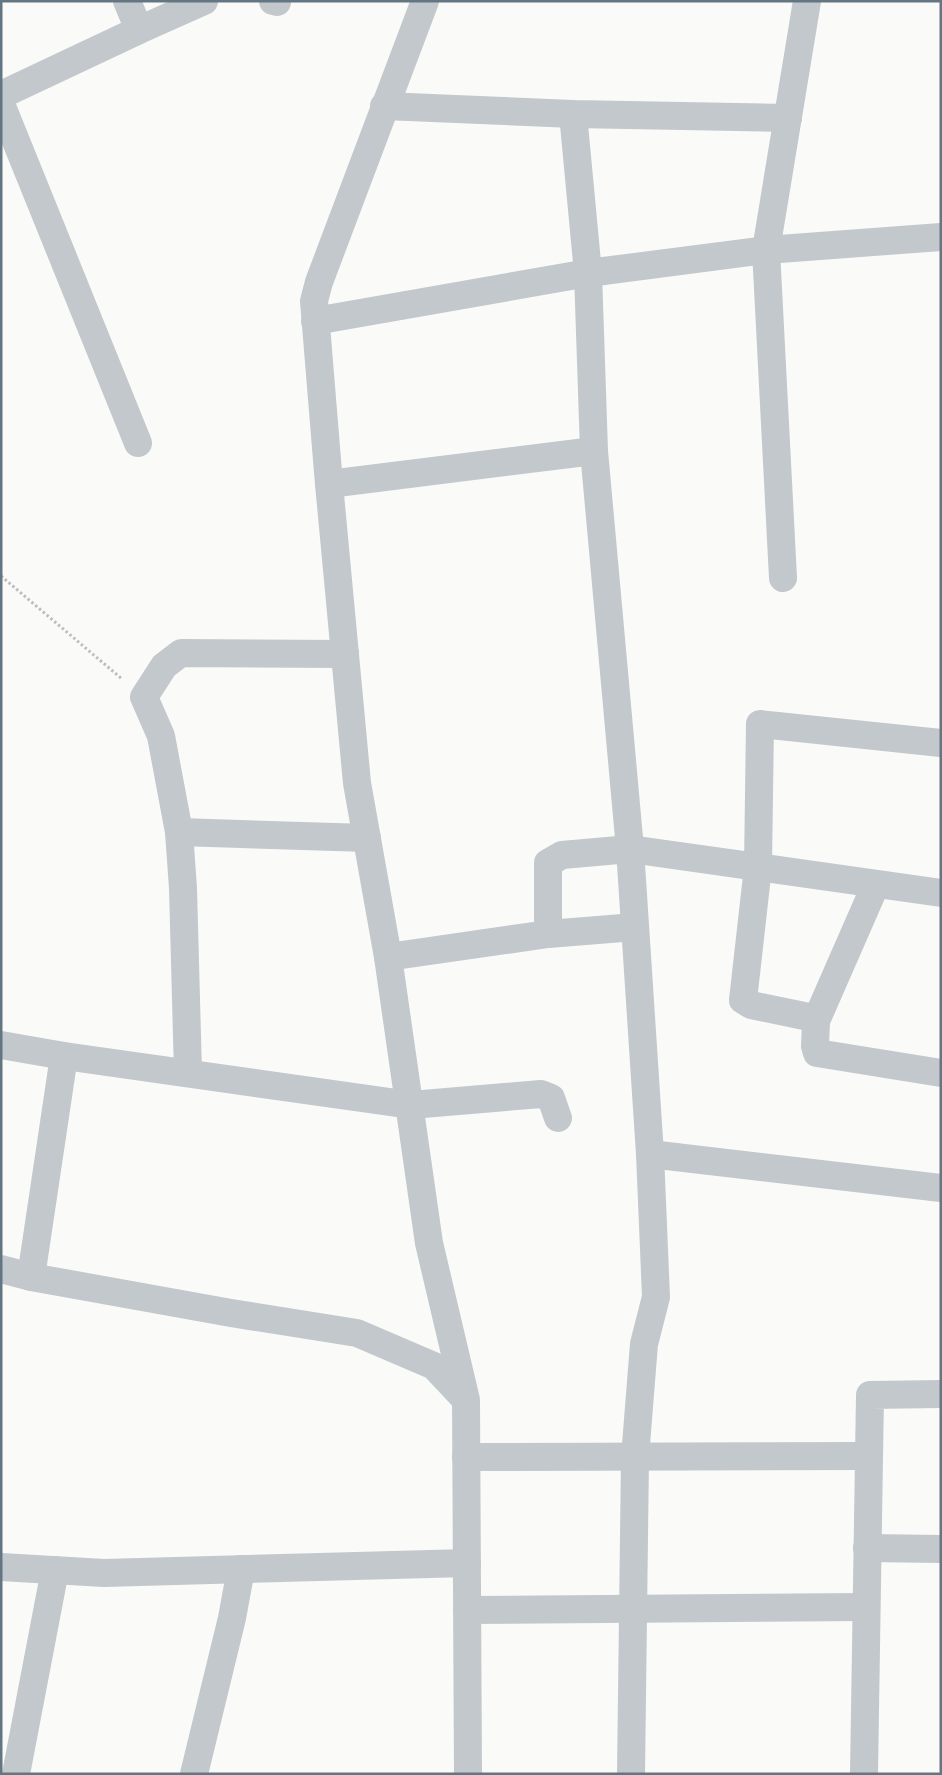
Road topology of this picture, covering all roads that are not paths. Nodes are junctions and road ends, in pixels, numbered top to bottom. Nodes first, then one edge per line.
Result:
1 (127, 1) edge
2 (204, 1) edge
3 (425, 1) edge
4 (807, 1) edge
5 (139, 30) junction
6 (1, 95) edge
7 (1, 104) edge
8 (384, 106) junction
9 (573, 114) junction
10 (788, 118) junction
11 (941, 237) edge
12 (766, 250) junction
13 (588, 273) junction
14 (315, 321) junction
15 (138, 443) dead end
16 (594, 451) junction
17 (329, 484) junction
18 (783, 578) dead end
19 (345, 654) junction
20 (941, 743) edge
21 (179, 832) junction
22 (367, 838) junction
23 (630, 849) junction
24 (758, 867) junction
25 (876, 884) junction
26 (941, 893) edge
27 (636, 927) junction
28 (548, 934) junction
29 (388, 958) junction
30 (816, 1020) junction
31 (1, 1045) edge
32 (64, 1056) junction
33 (188, 1073) junction
34 (941, 1074) edge
35 (411, 1105) junction
36 (558, 1118) dead end
37 (650, 1154) junction
38 (941, 1188) edge
39 (1, 1269) edge
40 (31, 1277) junction
41 (941, 1394) edge
42 (466, 1400) junction
43 (869, 1456) junction
44 (466, 1457) junction
45 (634, 1457) junction
46 (867, 1548) junction
47 (941, 1549) edge
48 (467, 1563) junction
49 (1, 1568) edge
50 (55, 1570) junction
51 (241, 1570) junction
52 (866, 1607) junction
53 (633, 1608) junction
54 (467, 1610) junction
55 (16, 1774) edge
56 (194, 1774) edge
57 (468, 1774) edge
58 (631, 1774) edge
59 (864, 1774) edge

1 - 5 street
2 - 5 street
3 - 8 street
4 - 10 street
5 - 6 street
7 - 15 street
8 - 9 street
8 - 14 street
9 - 10 street
9 - 13 street
10 - 12 street
11 - 12 street
12 - 13 street
12 - 18 street
13 - 14 street
13 - 16 street
14 - 17 street
16 - 17 street
16 - 23 street
17 - 19 street
19 - 21 street
19 - 22 street
20 - 24 street
21 - 22 street
21 - 33 street
22 - 29 street
23 - 24 street
23 - 27 street
23 - 28 street
24 - 25 street
24 - 30 street
25 - 26 street
25 - 30 street
27 - 28 street
27 - 37 street
28 - 29 street
29 - 35 street
30 - 34 street
31 - 32 street
32 - 33 street
32 - 40 street
33 - 35 street
35 - 36 street
35 - 42 street
37 - 38 street
37 - 45 street
39 - 40 street
40 - 42 street
41 - 43 street
42 - 44 street
43 - 45 street
43 - 46 street
44 - 45 street
44 - 48 street
45 - 53 street
46 - 47 street
46 - 52 street
48 - 51 street
48 - 54 street
49 - 50 street
50 - 51 street
50 - 55 street
51 - 56 street
52 - 53 street
52 - 59 street
53 - 54 street
53 - 58 street
54 - 57 street

